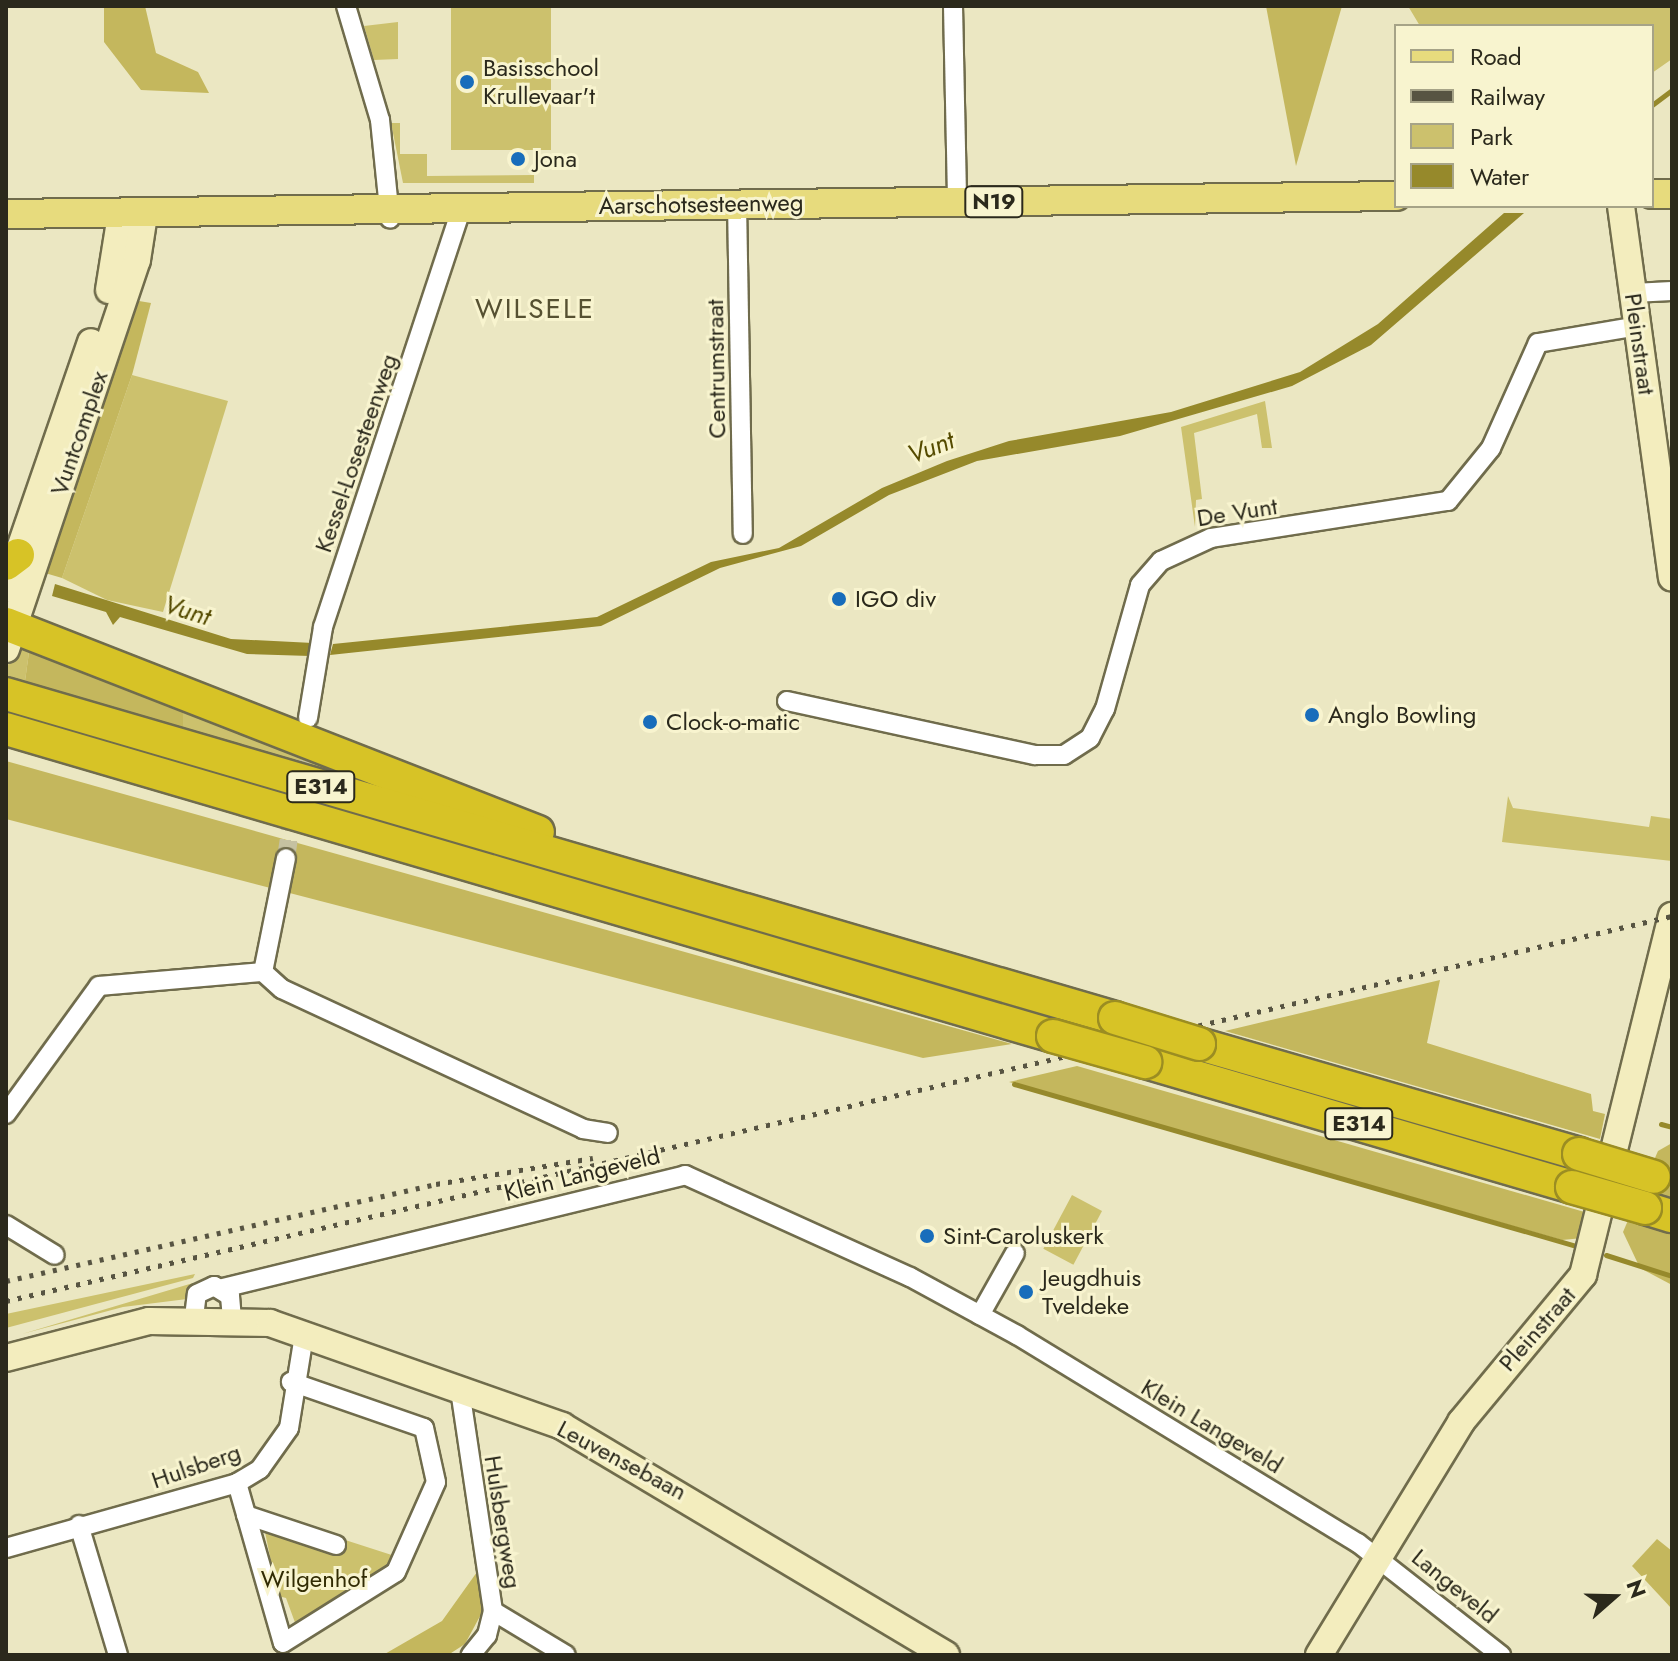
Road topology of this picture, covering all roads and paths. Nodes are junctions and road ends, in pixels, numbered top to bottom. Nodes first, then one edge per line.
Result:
1 (346, 6) edge
2 (953, 6) edge
3 (1394, 196) edge
4 (957, 202) junction
5 (737, 203) junction
6 (462, 207) junction
7 (1621, 208) edge
8 (6, 214) edge
9 (132, 215) junction
10 (389, 215) junction
11 (1672, 291) edge
12 (1633, 293) junction
13 (1638, 326) junction
14 (743, 534) dead end
15 (12, 560) edge
16 (1672, 578) edge
17 (6, 589) edge
18 (9, 632) edge
19 (15, 696) edge
20 (787, 701) dead end
21 (308, 718) tunnel mouth
22 (11, 731) edge
23 (286, 858) tunnel mouth
24 (618, 875) junction
25 (1672, 916) edge
26 (263, 972) junction
27 (6, 1114) edge
28 (608, 1133) dead end
29 (1663, 1180) edge
30 (1659, 1212) edge
31 (6, 1225) edge
32 (1015, 1253) dead end
33 (55, 1255) dead end
34 (223, 1288) junction
35 (980, 1315) junction
36 (194, 1317) junction
37 (232, 1318) junction
38 (304, 1335) junction
39 (6, 1358) edge
40 (291, 1382) junction
41 (460, 1390) junction
42 (237, 1483) junction
43 (246, 1515) junction
44 (79, 1525) junction
45 (336, 1545) dead end
46 (6, 1548) edge
47 (1368, 1550) junction
48 (493, 1611) junction
49 (915, 1647) edge
50 (118, 1655) edge
51 (471, 1655) edge
52 (566, 1655) edge
53 (946, 1655) edge
54 (1319, 1655) edge
55 (1501, 1655) edge

1 - 10 street
2 - 4 street
3 - 4 main road, Aarschotsesteenweg / N19
4 - 5 main road, Aarschotsesteenweg / N19
5 - 6 main road, Aarschotsesteenweg / N19
5 - 14 street, Centrumstraat
6 - 10 main road, Aarschotsesteenweg / N19
6 - 21 street, Kessel-Losesteenweg
7 - 12 street, Pleinstraat
8 - 9 main road, Aarschotsesteenweg / N19
9 - 10 main road, Aarschotsesteenweg / N19
9 - 15 street, Vuntcomplex
9 - 18 street, Vuntcomplex
11 - 12 street
12 - 13 street, Pleinstraat
13 - 16 street, Pleinstraat
13 - 20 street, De Vunt
15 - 17 street, Vuntcomplex
18 - 24 highway
19 - 24 highway, E314
22 - 30 highway, E314, bridge
23 - 26 street
24 - 29 highway, E314, bridge
25 - 47 street, Pleinstraat
26 - 27 street
26 - 28 street, Klein Langeveld
31 - 33 street
32 - 35 street
34 - 35 street, Klein Langeveld
34 - 36 street
34 - 37 street
35 - 47 street, Klein Langeveld
36 - 37 street, Leuvensebaan
36 - 39 street, Leuvensebaan
37 - 38 street, Leuvensebaan
38 - 40 street, Hulsberg
38 - 41 street, Leuvensebaan
40 - 42 street, Hulsberg
40 - 43 street
41 - 48 street, Hulsbergweg
41 - 49 street, Leuvensebaan
42 - 43 street
42 - 44 street, Hulsberg
43 - 45 street
44 - 46 street, Hulsberg
44 - 50 street
47 - 54 street, Pleinstraat
47 - 55 street, Langeveld
48 - 51 street, Hulsbergweg
48 - 52 street
49 - 53 street, Leuvensebaan

